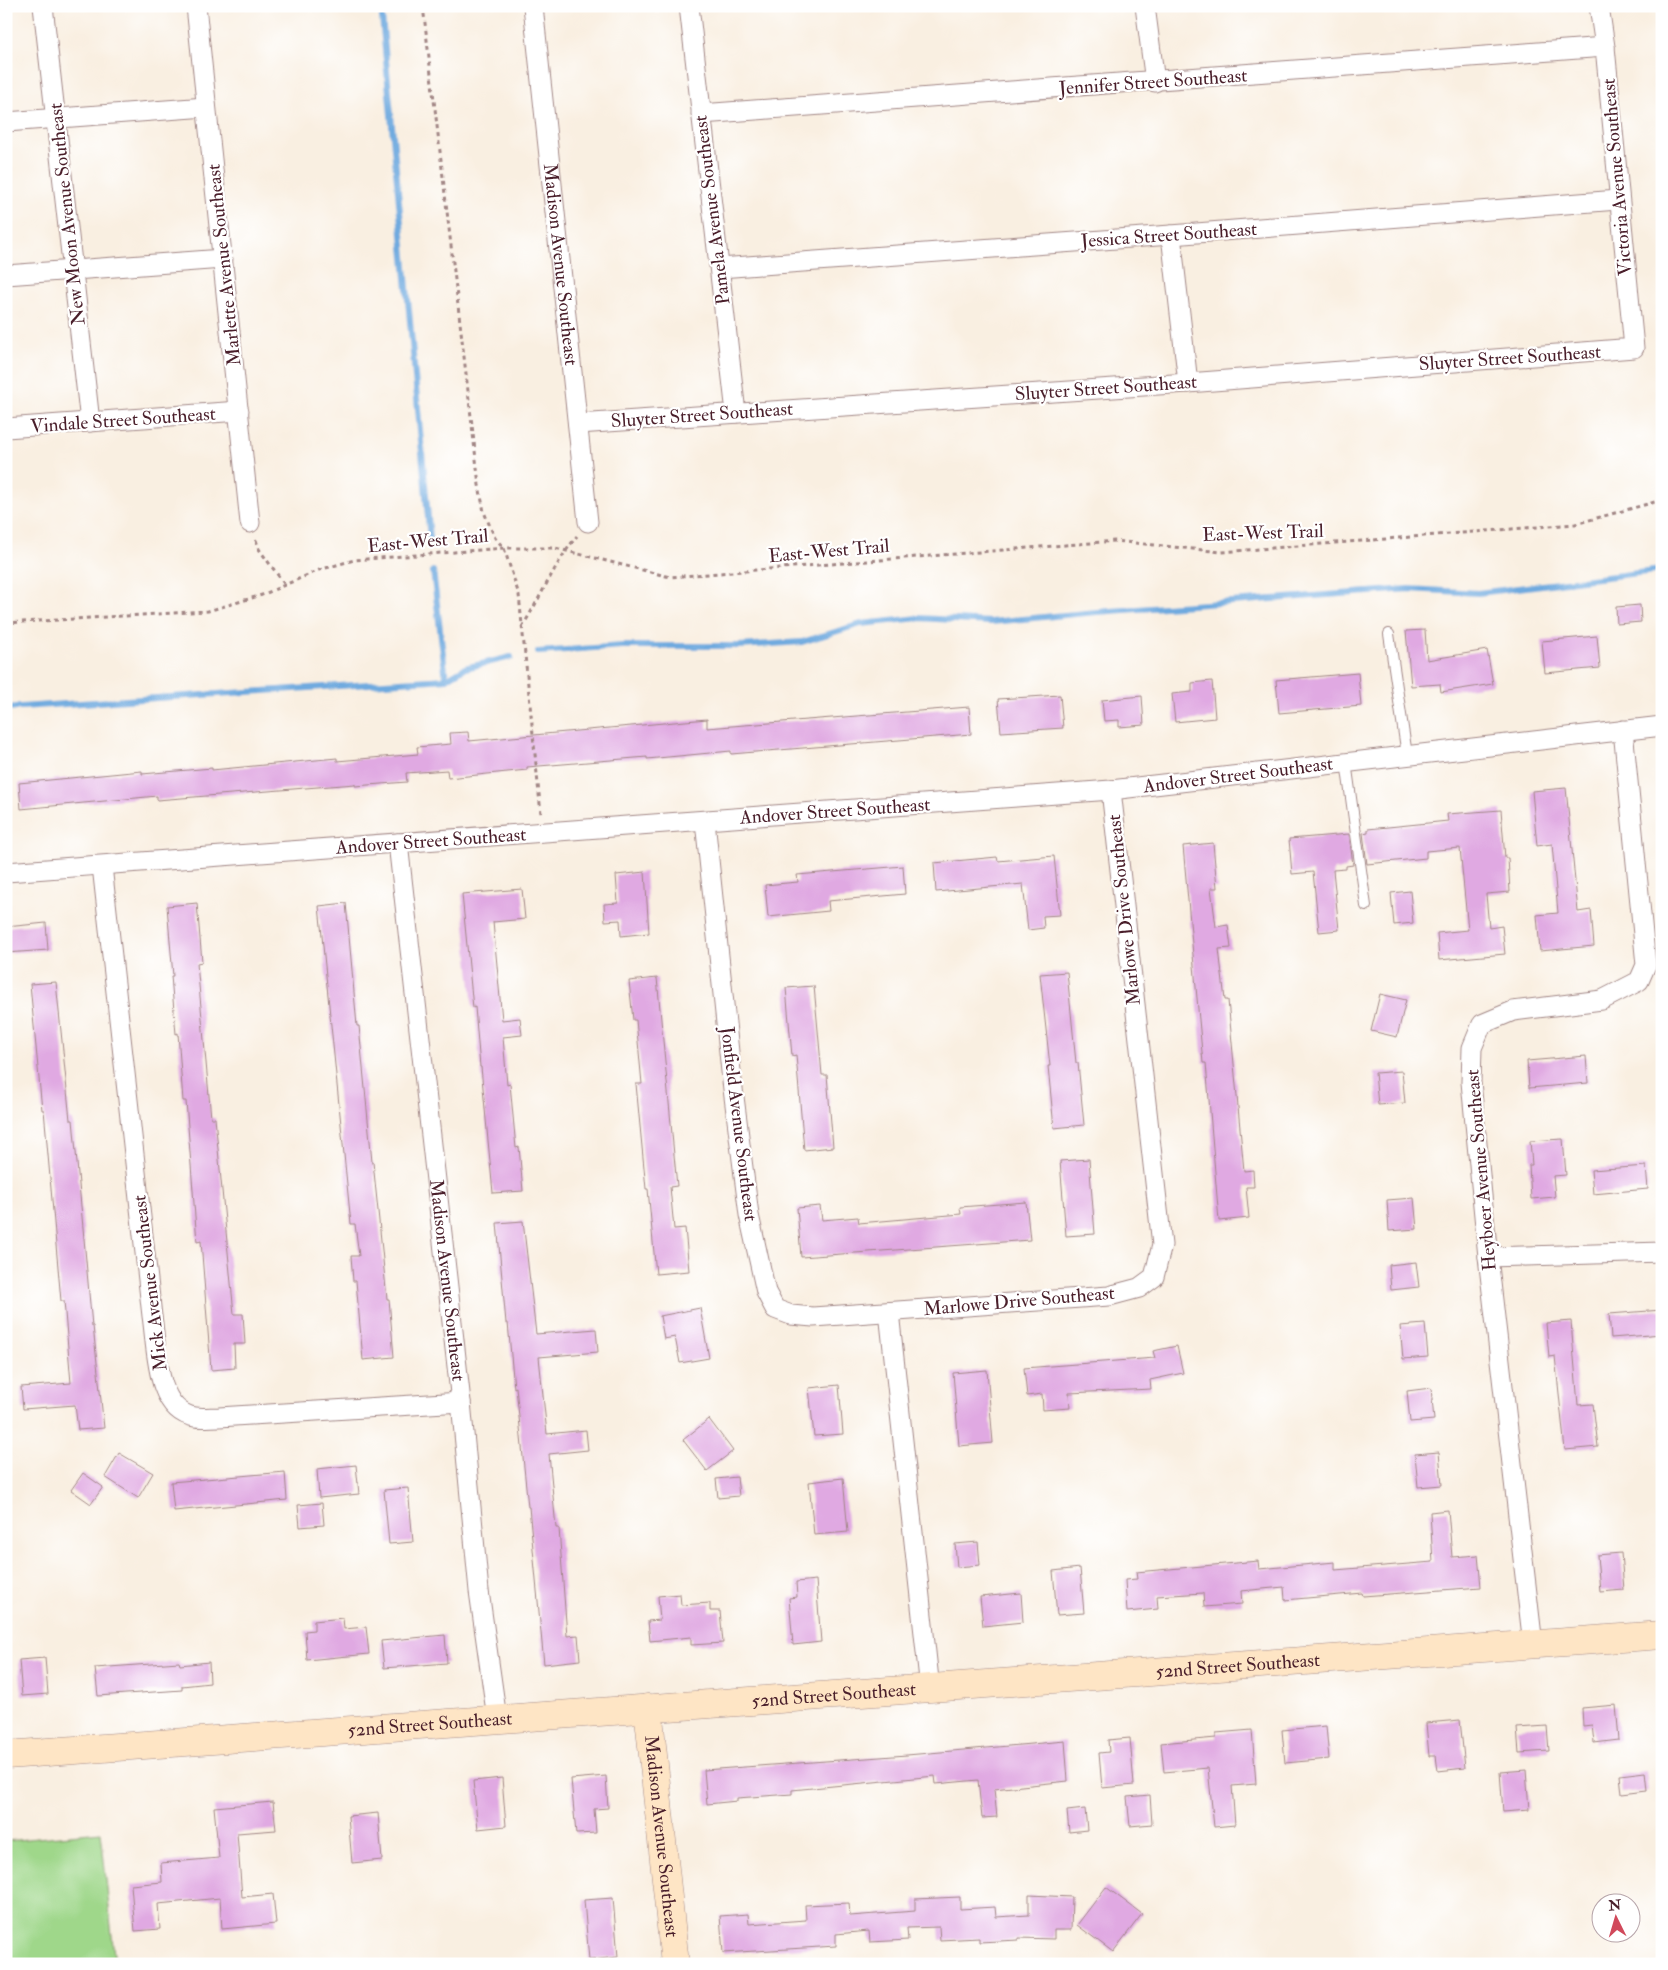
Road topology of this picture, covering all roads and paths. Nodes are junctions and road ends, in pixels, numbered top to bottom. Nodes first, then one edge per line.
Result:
1 (43, 6) edge
2 (196, 6) edge
3 (424, 6) edge
4 (533, 6) edge
5 (689, 6) edge
6 (1145, 6) edge
7 (1599, 6) edge
8 (1604, 47) junction
9 (1155, 82) junction
10 (206, 107) junction
11 (700, 114) junction
12 (56, 118) junction
13 (6, 122) edge
14 (1618, 200) junction
15 (1171, 235) junction
16 (223, 258) junction
17 (720, 268) junction
18 (73, 270) junction
19 (6, 275) edge
20 (1634, 348) joint
21 (1188, 383) junction
22 (240, 411) junction
23 (736, 413) junction
24 (90, 422) junction
25 (578, 424) junction
26 (6, 428) edge
27 (1662, 500) edge
28 (588, 522) joint
29 (250, 523) joint
30 (504, 548) junction
31 (565, 551) junction
32 (285, 586) junction
33 (6, 623) edge
34 (522, 628) junction
35 (1389, 634) dead end
36 (1662, 726) edge
37 (1622, 730) junction
38 (1407, 755) junction
39 (1346, 762) junction
40 (1111, 790) junction
41 (705, 821) junction
42 (543, 832) junction
43 (398, 843) junction
44 (102, 866) junction
45 (6, 872) edge
46 (1366, 906) dead end
47 (1662, 1252) edge
48 (1488, 1257) junction
49 (889, 1312) junction
50 (461, 1402) junction
51 (1662, 1635) edge
52 (1533, 1644) junction
53 (930, 1688) junction
54 (648, 1708) junction
55 (497, 1719) junction
56 (6, 1755) edge
57 (674, 1964) edge

1 - 12 street, New Moon Avenue Southeast
2 - 10 street, Marlette Avenue Southeast
3 - 30 path
4 - 25 street, Madison Avenue Southeast
5 - 11 street, Pamela Avenue Southeast
6 - 9 street
7 - 8 street, Victoria Avenue Southeast
8 - 9 street, Jennifer Street Southeast
8 - 14 street, Victoria Avenue Southeast
9 - 11 street, Jennifer Street Southeast
10 - 12 street
10 - 16 street, Marlette Avenue Southeast
11 - 17 street, Pamela Avenue Southeast
12 - 13 street
12 - 18 street, New Moon Avenue Southeast
14 - 15 street, Jessica Street Southeast
14 - 20 street, Victoria Avenue Southeast
15 - 17 street, Jessica Street Southeast
15 - 21 street
16 - 18 street
16 - 22 street, Marlette Avenue Southeast
17 - 23 street, Pamela Avenue Southeast
18 - 19 street
18 - 24 street, New Moon Avenue Southeast
20 - 21 street, Sluyter Street Southeast
21 - 23 street, Sluyter Street Southeast
22 - 24 street, Vindale Street Southeast
22 - 29 street, Marlette Avenue Southeast
23 - 25 street, Sluyter Street Southeast
24 - 26 street, Vindale Street Southeast
25 - 28 street, Madison Avenue Southeast
27 - 31 path, East-West Trail
28 - 31 path
29 - 32 path
30 - 31 path, East-West Trail
30 - 32 path, East-West Trail
30 - 34 path
31 - 34 path
32 - 33 path, East-West Trail
34 - 42 path
35 - 38 lane
36 - 37 street, Andover Street Southeast
37 - 38 street, Andover Street Southeast
37 - 48 street, Heyboer Avenue Southeast
38 - 39 street, Andover Street Southeast
39 - 40 street, Andover Street Southeast
39 - 46 lane
40 - 41 street, Andover Street Southeast
40 - 49 street, Marlowe Drive Southeast
41 - 42 street, Andover Street Southeast
41 - 49 street, Jonfield Avenue Southeast
42 - 43 street, Andover Street Southeast
43 - 44 street, Andover Street Southeast
43 - 50 street, Madison Avenue Southeast
44 - 45 street, Andover Street Southeast
44 - 50 street, Mick Avenue Southeast
47 - 48 street
48 - 52 street, Heyboer Avenue Southeast
49 - 53 street
50 - 55 street, Madison Avenue Southeast
51 - 52 main road, 52nd Street Southeast
52 - 53 main road, 52nd Street Southeast
53 - 54 main road, 52nd Street Southeast
54 - 55 main road, 52nd Street Southeast
54 - 57 main road, Madison Avenue Southeast
55 - 56 main road, 52nd Street Southeast

